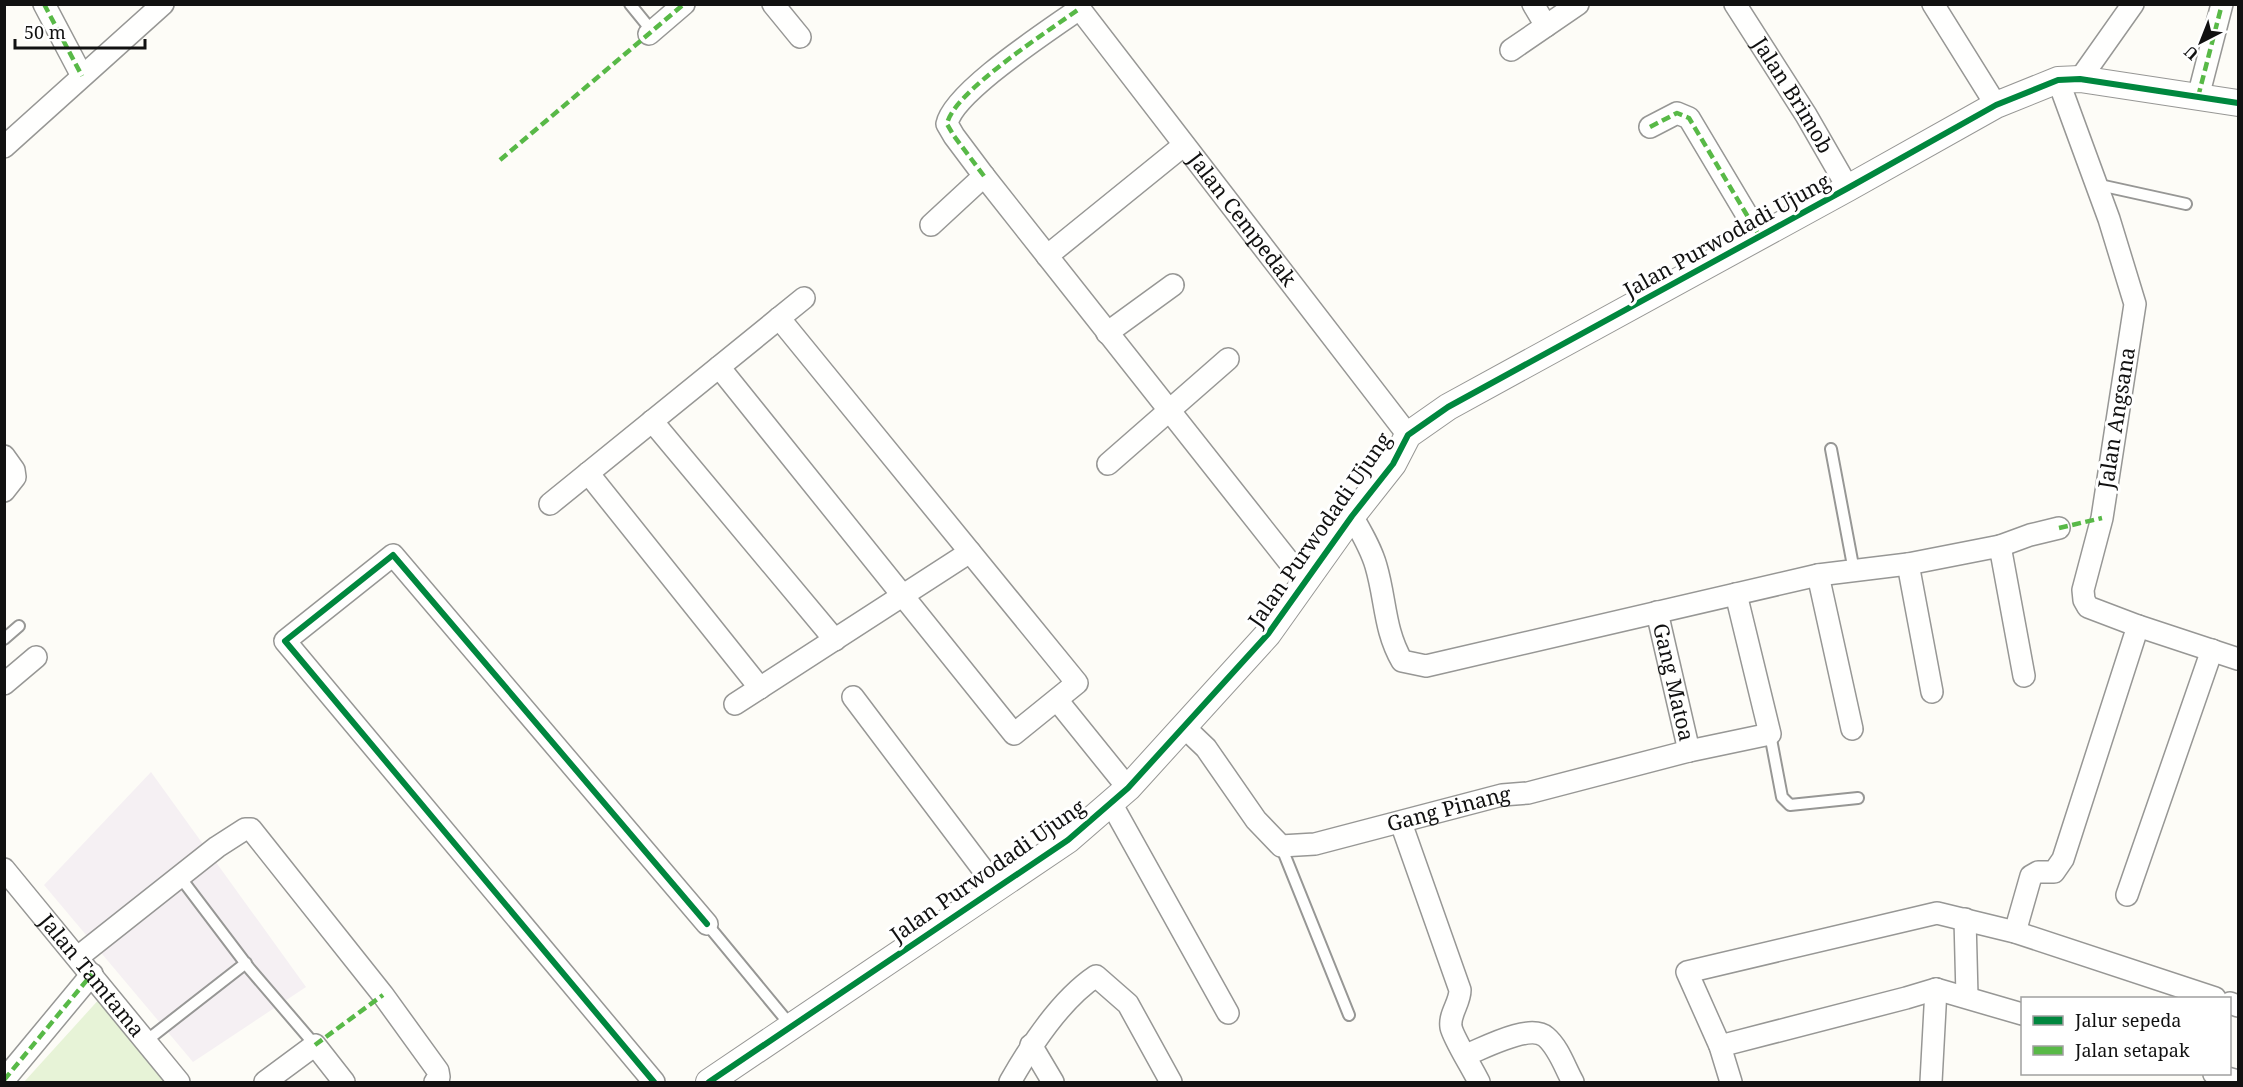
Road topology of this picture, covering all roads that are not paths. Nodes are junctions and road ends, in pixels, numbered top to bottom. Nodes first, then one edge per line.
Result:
1 (44, 4) edge
2 (164, 4) edge
3 (630, 4) edge
4 (684, 4) edge
5 (773, 4) edge
6 (1533, 4) edge
7 (1578, 4) edge
8 (1735, 4) edge
9 (1933, 4) edge
10 (2133, 4) edge
11 (2222, 4) edge
12 (1078, 7) edge
13 (1546, 26) junction
14 (651, 33) joint
15 (800, 37) dead end
16 (1511, 50) dead end
17 (82, 76) junction
18 (2069, 80) junction
19 (2199, 97) junction
20 (2238, 103) edge
21 (1996, 105) junction
22 (1650, 127) dead end
23 (1185, 145) junction
24 (4, 147) edge
25 (984, 176) junction
26 (2095, 183) junction
27 (1848, 188) junction
28 (2186, 204) dead end
29 (931, 225) dead end
30 (1760, 237) junction
31 (1047, 256) junction
32 (1173, 285) dead end
33 (804, 298) dead end
34 (779, 318) junction
35 (1107, 333) junction
36 (1228, 359) dead end
37 (719, 367) junction
38 (1168, 412) junction
39 (652, 421) junction
40 (1408, 435) junction
41 (1831, 449) dead end
42 (4, 456) edge
43 (1108, 464) dead end
44 (588, 473) junction
45 (4, 490) edge
46 (550, 504) dead end
47 (1352, 516) junction
48 (2060, 528) dead end
49 (2000, 546) junction
50 (970, 552) junction
51 (1908, 564) junction
52 (1854, 571) junction
53 (1818, 575) junction
54 (1305, 582) junction
55 (1736, 594) junction
56 (903, 596) junction
57 (1657, 612) junction
58 (19, 626) dead end
59 (2138, 626) junction
60 (4, 639) edge
61 (835, 640) junction
62 (2212, 650) junction
63 (36, 657) dead end
64 (2238, 659) edge
65 (2024, 676) dead end
66 (4, 684) edge
67 (760, 688) junction
68 (1932, 692) dead end
69 (853, 697) dead end
70 (1057, 700) junction
71 (735, 704) dead end
72 (1183, 726) junction
73 (1852, 729) dead end
74 (1770, 734) junction
75 (1689, 751) junction
76 (1119, 796) junction
77 (1858, 798) dead end
78 (1401, 823) junction
79 (1281, 846) junction
80 (4, 869) edge
81 (180, 877) junction
82 (997, 888) junction
83 (2127, 895) dead end
84 (1965, 919) junction
85 (707, 924) joint
86 (2015, 932) junction
87 (78, 957) junction
88 (246, 963) junction
89 (92, 974) junction
90 (1936, 989) junction
91 (1967, 996) junction
92 (2209, 997) edge
93 (1227, 1013) dead end
94 (2021, 1014) edge
95 (1349, 1015) dead end
96 (792, 1027) junction
97 (146, 1041) junction
98 (1031, 1045) junction
99 (315, 1046) junction
100 (1720, 1046) junction
101 (1466, 1055) junction
102 (2217, 1075) edge
103 (4, 1080) edge
104 (2238, 1081) edge
105 (1929, 1082) edge
106 (179, 1083) edge
107 (265, 1083) edge
108 (344, 1083) edge
109 (435, 1083) edge
110 (654, 1083) edge
111 (709, 1083) edge
112 (1010, 1083) edge
113 (1053, 1083) edge
114 (1170, 1083) edge
115 (1479, 1083) edge
116 (1573, 1083) edge
117 (1731, 1083) edge

1 - 17 street
2 - 17 street
3 - 14 lane
4 - 14 street
5 - 15 street
6 - 13 street
7 - 13 street
8 - 27 street, Jalan Brimob
9 - 21 street
10 - 18 street
11 - 19 street
12 - 23 street, Jalan Cempedak
12 - 25 street
13 - 16 street
17 - 24 street
18 - 19 street
18 - 21 street, Jalan Purwodadi Ujung
18 - 26 street, Jalan Angsana
19 - 20 street
21 - 27 street, Jalan Purwodadi Ujung
22 - 30 street
23 - 31 street
23 - 40 street, Jalan Cempedak
25 - 29 street
25 - 31 street
26 - 28 lane
26 - 59 street, Jalan Angsana
27 - 30 street, Jalan Purwodadi Ujung
30 - 40 street, Jalan Purwodadi Ujung
31 - 35 street
32 - 35 street
33 - 34 street
34 - 37 street
34 - 50 street
35 - 38 street
36 - 38 street
37 - 39 street
37 - 56 street
38 - 43 street
38 - 54 street
39 - 44 street
39 - 61 street
40 - 47 street, Jalan Purwodadi Ujung
41 - 52 lane
42 - 45 street
44 - 46 street
44 - 67 street
47 - 54 street, Jalan Purwodadi Ujung
47 - 57 street
48 - 49 street
49 - 51 street
49 - 65 street
50 - 56 street
50 - 70 street
51 - 52 street
51 - 68 street
52 - 53 street
53 - 55 street
53 - 73 street
54 - 72 street, Jalan Purwodadi Ujung
55 - 57 street
55 - 74 street
56 - 61 street
56 - 70 street
57 - 75 street, Gang Matoa
58 - 60 lane
59 - 62 street, Jalan Angsana
59 - 86 street
61 - 67 street
62 - 64 street, Jalan Angsana
62 - 83 street
63 - 66 street
67 - 71 street
69 - 82 street
70 - 76 street
72 - 76 street, Jalan Purwodadi Ujung
72 - 79 street
74 - 75 street, Gang Pinang
74 - 77 lane
75 - 78 street, Gang Pinang
76 - 82 street, Jalan Purwodadi Ujung
76 - 93 street
78 - 79 street, Gang Pinang
78 - 101 street
79 - 95 lane
80 - 87 street, Jalan Tamtama
81 - 87 street
81 - 88 lane
81 - 109 street
82 - 96 street, Jalan Purwodadi Ujung
84 - 86 street
84 - 91 street
84 - 100 street
85 - 96 lane
85 - 110 street
86 - 92 street
87 - 89 street, Jalan Tamtama
88 - 97 lane
88 - 99 lane
89 - 97 street, Jalan Tamtama
89 - 103 street
90 - 91 street
90 - 100 street
90 - 105 street
91 - 94 street
96 - 111 street, Jalan Purwodadi Ujung
97 - 106 street, Jalan Tamtama
98 - 112 street
98 - 113 street
98 - 114 street
99 - 107 street
99 - 108 street
100 - 117 street
101 - 115 street
101 - 116 street
102 - 104 street

